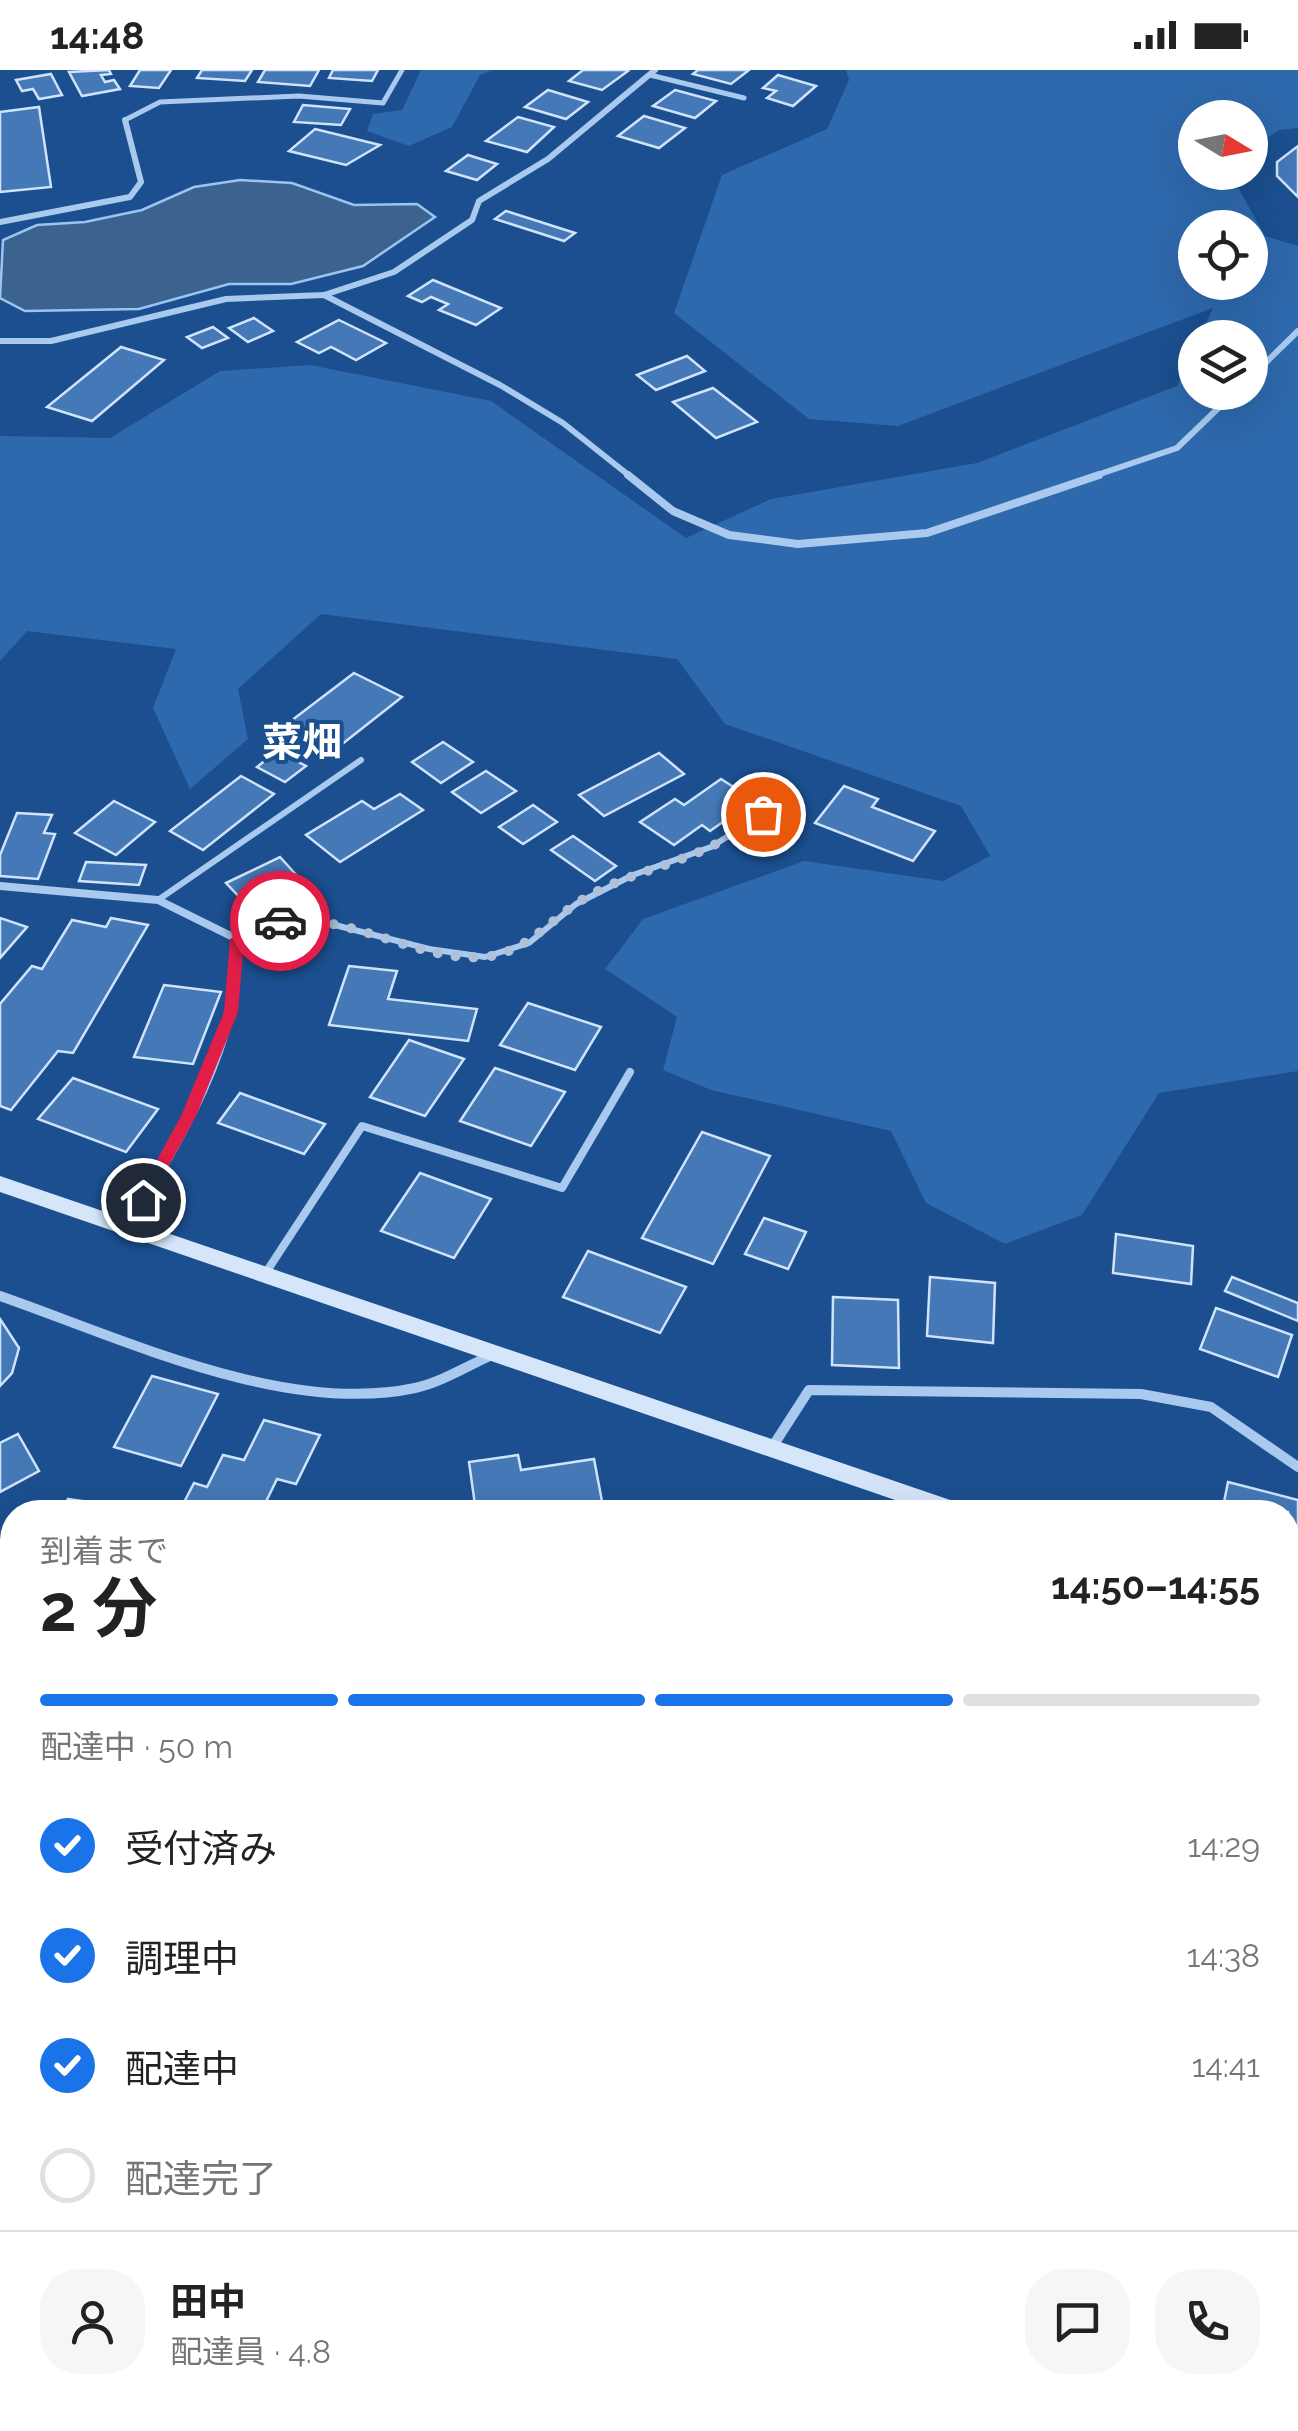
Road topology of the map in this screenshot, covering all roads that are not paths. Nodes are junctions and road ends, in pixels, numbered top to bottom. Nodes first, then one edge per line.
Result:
1 (402, 70) edge
2 (653, 72) edge
3 (744, 98) dead end
4 (125, 120) joint
5 (0, 222) edge
6 (324, 294) junction
7 (1298, 331) edge
8 (0, 342) edge
9 (1268, 360) edge
10 (1216, 410) edge
11 (360, 760) dead end
12 (763, 814) dead end
13 (0, 886) edge
14 (158, 900) junction
15 (237, 939) junction
16 (630, 1072) dead end
17 (0, 1184) edge
18 (128, 1228) junction
19 (264, 1276) junction
20 (0, 1296) edge
21 (493, 1354) junction
22 (772, 1449) junction
23 (1298, 1467) edge
24 (921, 1500) edge

1 - 4 lane
2 - 3 lane
2 - 6 street
4 - 5 street
6 - 8 street
6 - 10 street
7 - 9 street
11 - 14 lane
12 - 15 lane
13 - 14 street
14 - 15 street
15 - 18 street
16 - 19 lane
17 - 18 street
18 - 19 street
19 - 21 street
20 - 21 street
21 - 22 street
22 - 23 street
22 - 24 street

